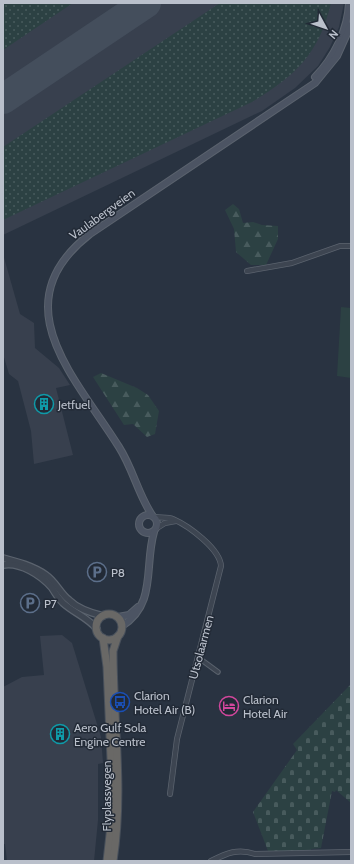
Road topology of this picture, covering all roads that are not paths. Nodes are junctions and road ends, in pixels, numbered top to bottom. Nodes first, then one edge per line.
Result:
1 (350, 6) edge
2 (351, 25) edge
3 (302, 91) junction
4 (351, 246) edge
5 (247, 271) dead end
6 (144, 502) junction
7 (153, 516) junction
8 (140, 519) junction
9 (176, 521) junction
10 (155, 530) junction
11 (143, 532) junction
12 (150, 546) junction
13 (3, 558) edge
14 (3, 565) edge
15 (143, 601) junction
16 (103, 616) junction
17 (118, 617) junction
18 (122, 626) junction
19 (97, 629) junction
20 (118, 636) junction
21 (103, 638) junction
22 (198, 660) junction
23 (218, 672) dead end
24 (170, 794) dead end
25 (351, 852) edge
26 (107, 861) edge
27 (113, 861) edge
28 (211, 861) edge

1 - 3 main road, Vaulabergveien
2 - 3 main road, Vaulabergveien
3 - 6 main road, Vaulabergveien
4 - 5 street
6 - 7 main road, Vaulabergveien
6 - 8 main road
7 - 8 main road
7 - 9 street, Utsolaarmen
7 - 10 main road
8 - 11 main road
9 - 10 street
9 - 22 street, Utsolaarmen
10 - 11 main road
10 - 12 main road
11 - 12 main road
12 - 15 main road
13 - 16 street
14 - 19 street
15 - 17 main road
15 - 18 main road
16 - 17 highway
16 - 19 highway
17 - 18 highway
18 - 20 highway
19 - 21 highway
20 - 21 highway
20 - 27 highway, Flyplassvegen
21 - 26 highway, Flyplassvegen
22 - 23 street
22 - 24 street, Utsolaarmen
25 - 28 street

